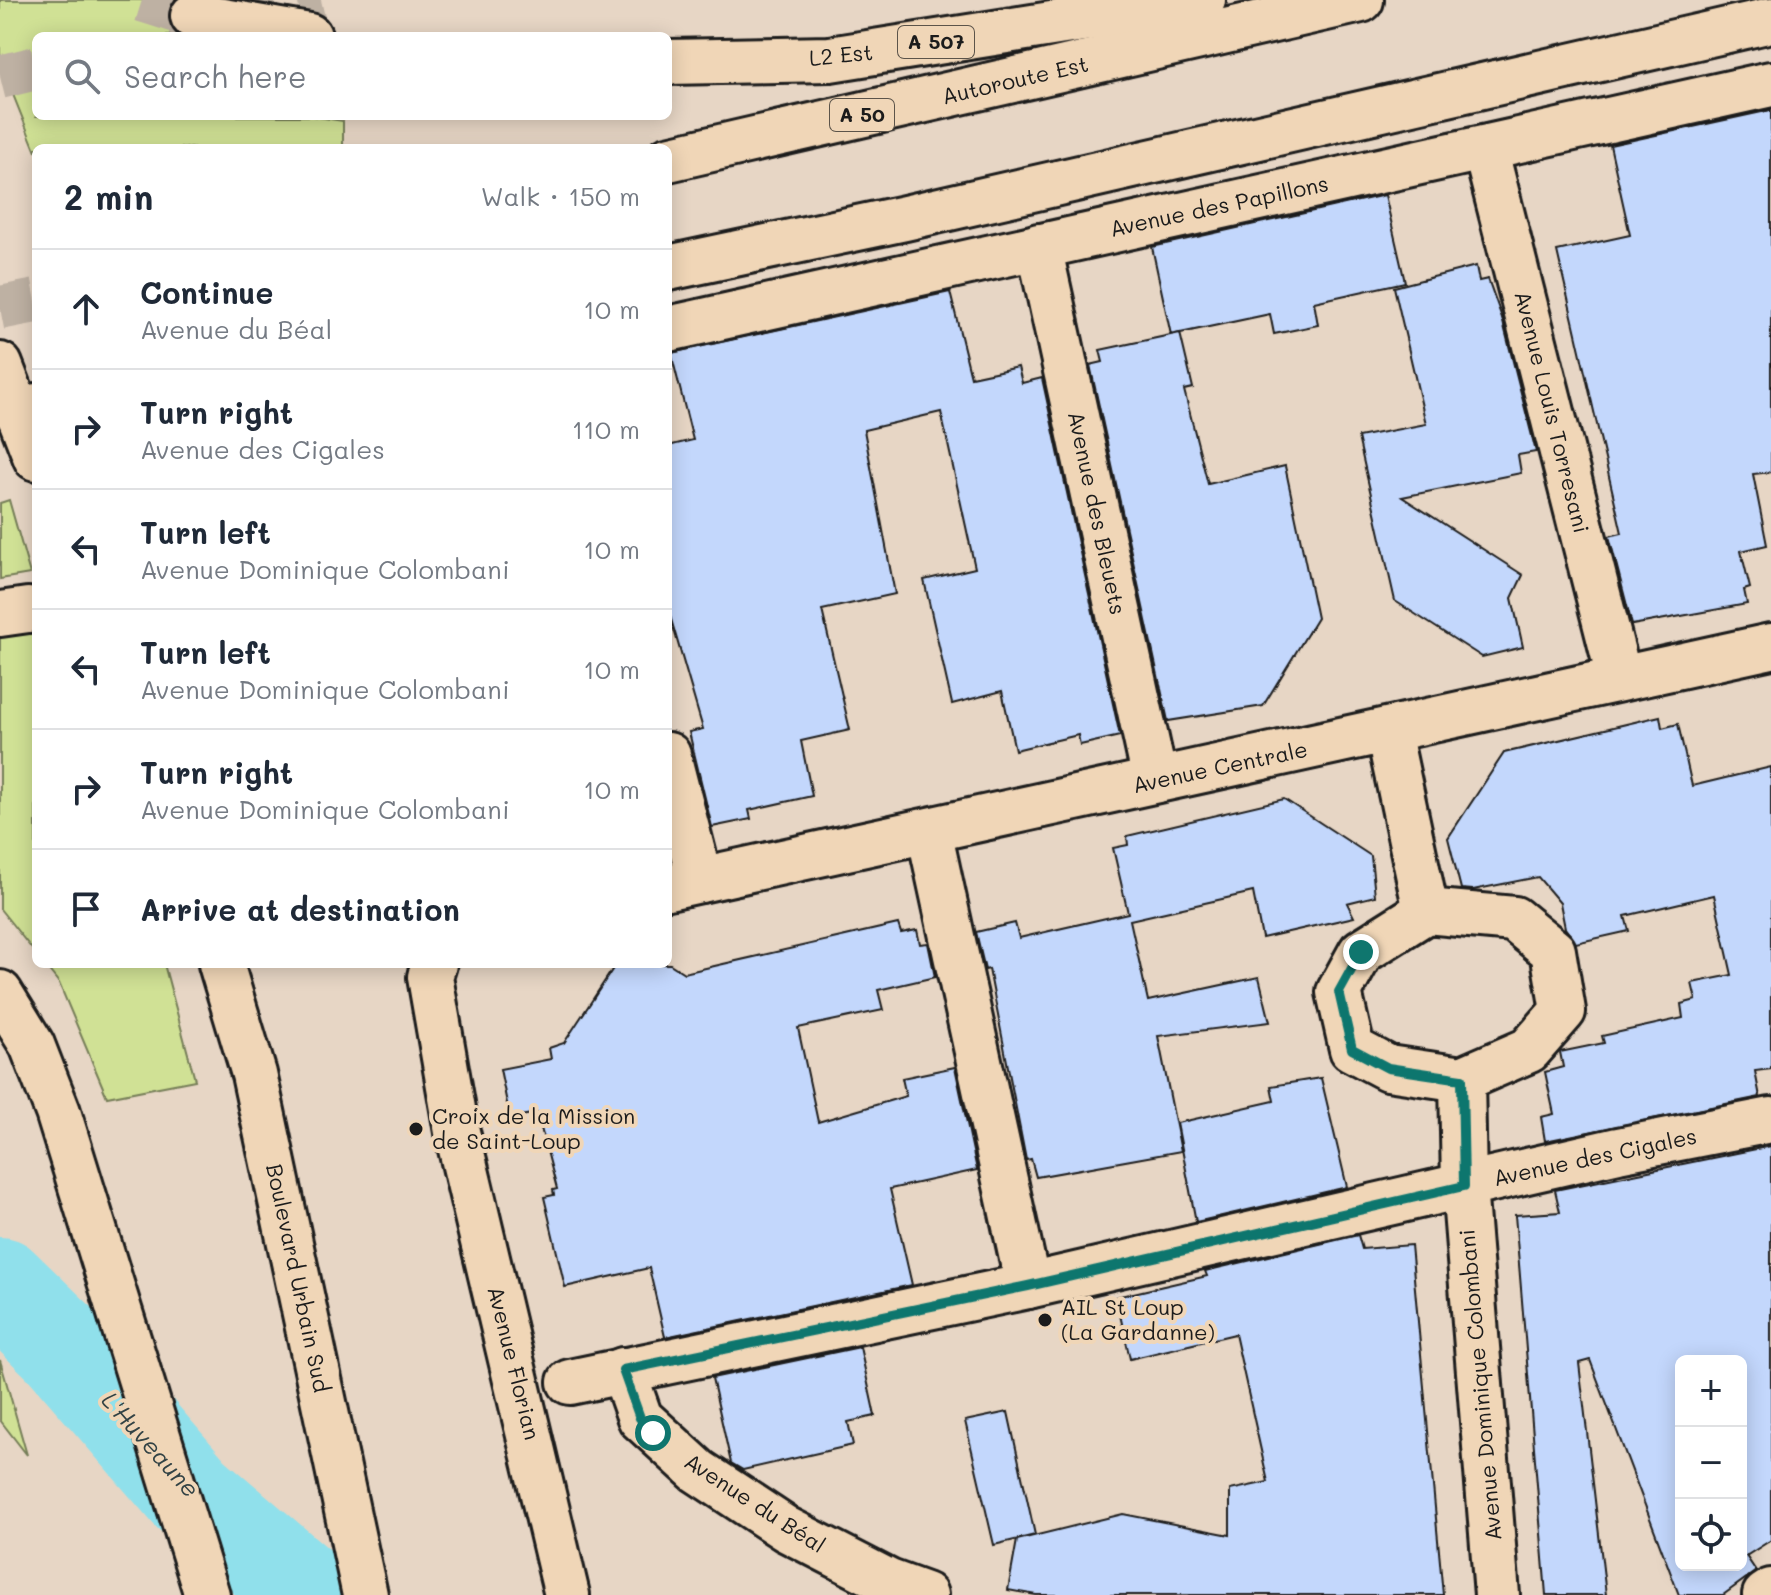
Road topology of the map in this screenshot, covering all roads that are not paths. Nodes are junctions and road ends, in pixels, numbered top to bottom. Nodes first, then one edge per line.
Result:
1 (1203, 0) edge
2 (1361, 0) edge
3 (193, 16) tunnel mouth
4 (1771, 20) edge
5 (286, 32) edge
6 (672, 62) edge
7 (1771, 84) edge
8 (1485, 148) junction
9 (672, 158) edge
10 (1039, 246) junction
11 (672, 267) edge
12 (672, 328) edge
13 (0, 365) edge
14 (17, 411) edge
15 (32, 448) edge
16 (1771, 646) edge
17 (1619, 677) junction
18 (1388, 731) junction
19 (1155, 780) junction
20 (672, 787) edge
21 (929, 831) junction
22 (684, 883) edge
23 (1426, 911) junction
24 (222, 968) edge
25 (433, 968) edge
26 (0, 993) edge
27 (1462, 1079) junction
28 (1771, 1120) edge
29 (1464, 1186) junction
30 (1028, 1286) junction
31 (623, 1370) junction
32 (570, 1382) dead end
33 (1771, 1591) edge
34 (207, 1595) edge
35 (365, 1595) edge
36 (567, 1595) edge
37 (925, 1595) edge
38 (1497, 1595) edge
39 (1765, 1595) edge

1 - 6 main road, L2 Est / A 507
2 - 9 main road, Autoroute Est / A 50
3 - 5 main road
4 - 11 main road
7 - 8 main road, Avenue des Papillons
8 - 10 main road, Avenue des Papillons
8 - 17 main road, Avenue Louis Torresani
10 - 12 main road, Avenue des Papillons
10 - 19 main road, Avenue des Bleuets
13 - 14 main road
14 - 15 main road
16 - 17 main road, Avenue Centrale
17 - 18 main road, Avenue Centrale
18 - 19 main road, Avenue Centrale
18 - 23 main road
19 - 21 main road, Avenue Centrale
20 - 22 main road
21 - 22 main road, Avenue Centrale
21 - 30 main road
23 - 27 main road
23 - 27 main road
24 - 35 main road, Boulevard Urbain Sud
25 - 36 main road, Avenue Florian
26 - 34 main road
27 - 29 main road, Avenue Dominique Colombani
28 - 29 main road, Avenue des Cigales
29 - 30 main road, Avenue des Cigales
29 - 38 main road, Avenue Dominique Colombani
30 - 31 main road, Avenue des Cigales
31 - 32 main road, Avenue des Cigales
31 - 37 main road, Avenue du Béal
33 - 39 main road

